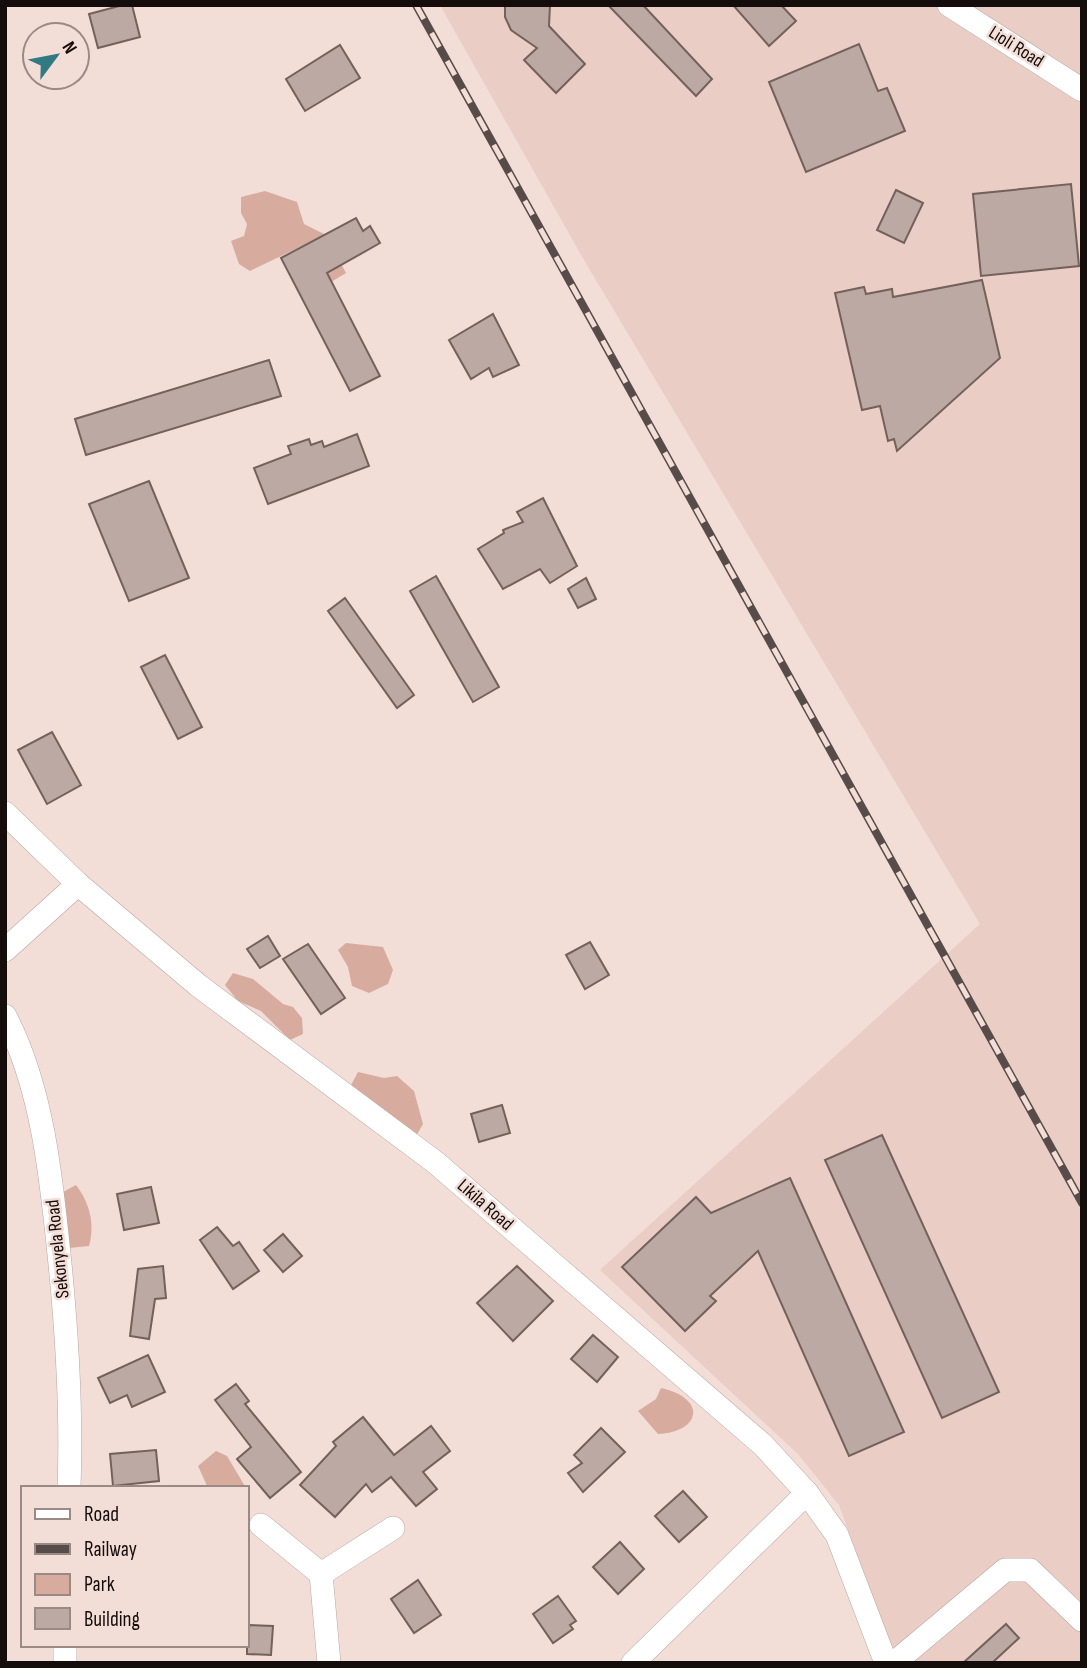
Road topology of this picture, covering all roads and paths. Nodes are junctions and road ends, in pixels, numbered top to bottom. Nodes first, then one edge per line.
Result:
1 (949, 5) edge
2 (1082, 90) edge
3 (5, 813) edge
4 (78, 884) junction
5 (5, 950) edge
6 (5, 1016) edge
7 (69, 1486) edge
8 (807, 1493) junction
9 (261, 1525) dead end
10 (393, 1528) dead end
11 (321, 1574) junction
12 (1082, 1620) edge
13 (329, 1663) edge
14 (633, 1663) edge
15 (886, 1663) edge
16 (894, 1663) edge

1 - 2 street, Lioli Road
3 - 4 street, Likila Road
4 - 5 street
4 - 8 street, Likila Road
6 - 7 street, Sekonyela Road
8 - 14 street
8 - 15 street, Likila Road
9 - 11 street
10 - 11 street
11 - 13 street
12 - 16 street

